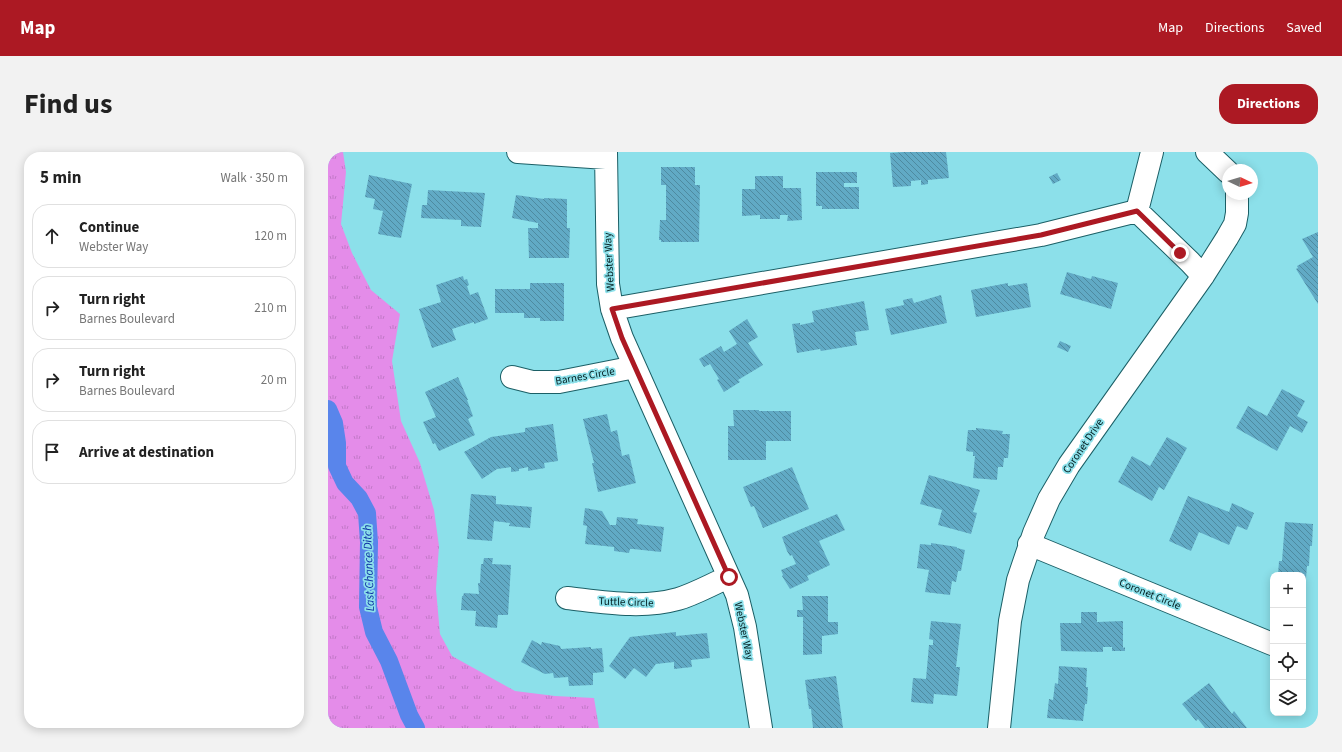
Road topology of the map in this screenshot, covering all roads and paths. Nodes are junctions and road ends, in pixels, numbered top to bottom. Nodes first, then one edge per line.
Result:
1 (518, 152) edge
2 (1152, 152) edge
3 (1207, 152) edge
4 (606, 155) edge
5 (1222, 166) edge
6 (1237, 200) edge
7 (1137, 211) junction
8 (1203, 276) junction
9 (612, 309) junction
10 (634, 367) junction
11 (512, 377) dead end
12 (1029, 544) junction
13 (729, 577) junction
14 (567, 598) dead end
15 (1270, 643) edge
16 (761, 728) edge
17 (999, 728) edge

1 - 4 street
2 - 7 street
3 - 5 street
4 - 9 street, Webster Way
6 - 8 street, Coronet Drive
7 - 8 street
7 - 9 street
8 - 12 street, Coronet Drive
9 - 10 street, Webster Way
10 - 11 street, Barnes Circle
10 - 13 street, Webster Way
12 - 15 street, Coronet Circle
12 - 17 street, Coronet Drive
13 - 14 street, Tuttle Circle
13 - 16 street, Webster Way

